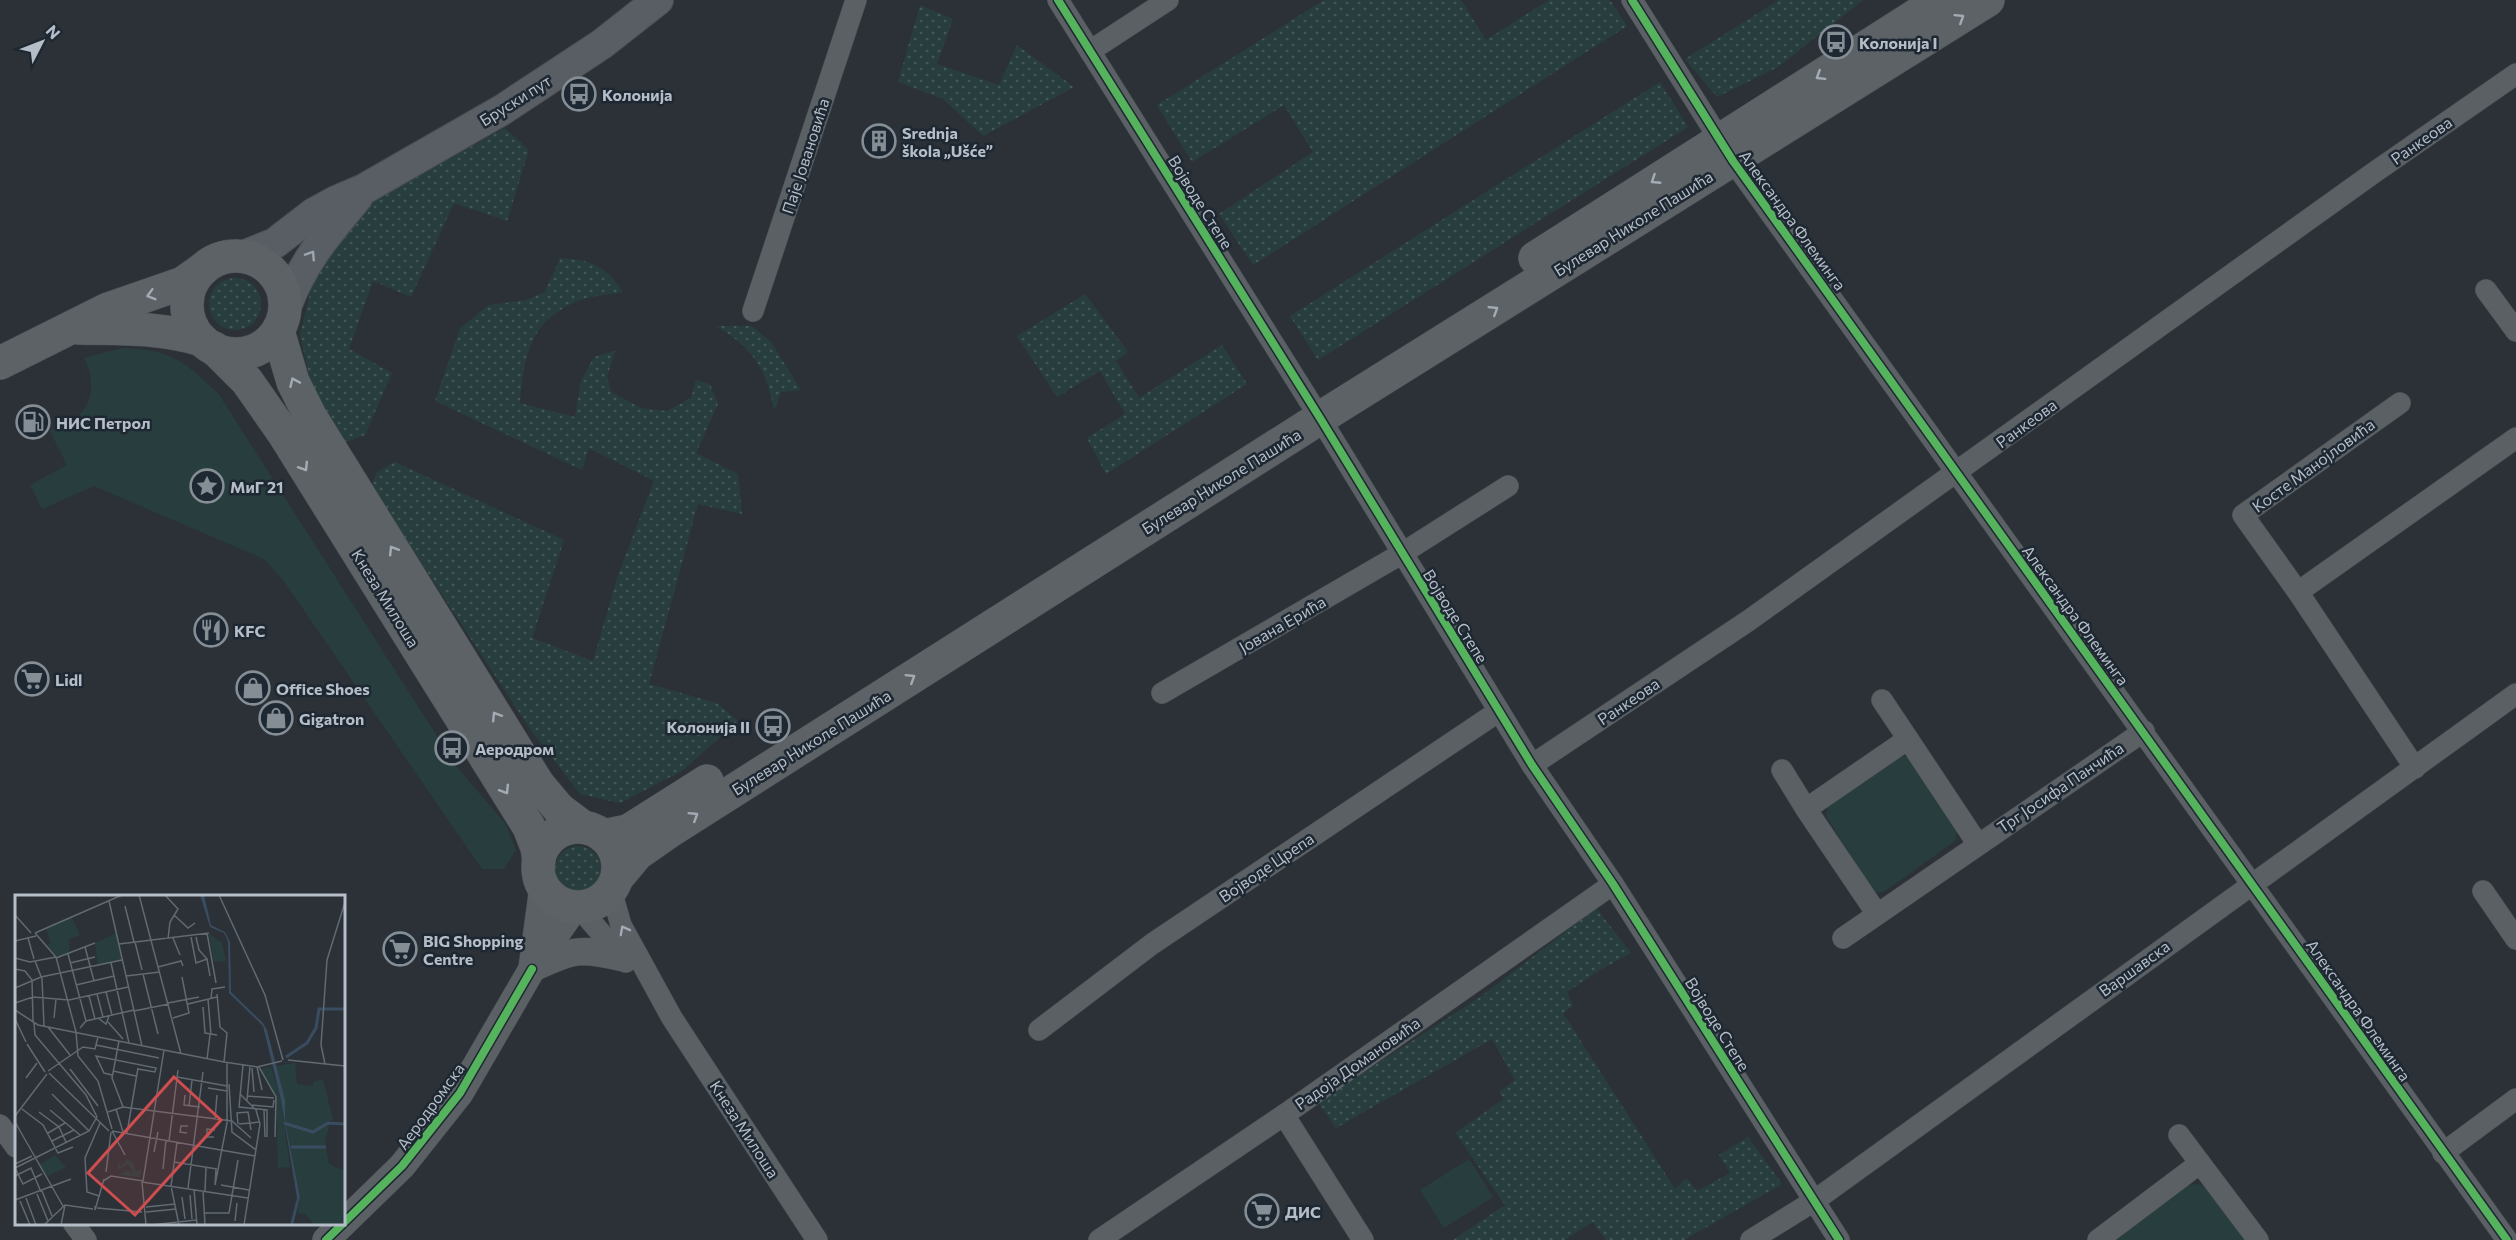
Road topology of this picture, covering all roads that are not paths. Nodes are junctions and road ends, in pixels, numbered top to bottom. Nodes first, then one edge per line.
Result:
1 (658, 0) edge
2 (856, 0) edge
3 (1058, 0) edge
4 (1168, 0) edge
5 (1632, 0) edge
6 (1941, 0) edge
7 (1988, 0) edge
8 (1090, 51) junction
9 (2516, 74) edge
10 (1726, 150) junction
11 (364, 189) junction
12 (243, 256) junction
13 (203, 269) junction
14 (2486, 290) dead end
15 (753, 311) dead end
16 (282, 319) junction
17 (67, 329) junction
18 (2516, 331) edge
19 (208, 344) junction
20 (0, 363) edge
21 (2400, 403) dead end
22 (1315, 410) junction
23 (2516, 438) edge
24 (1957, 473) junction
25 (1508, 486) dead end
26 (1401, 554) junction
27 (2298, 591) junction
28 (1162, 693) dead end
29 (2516, 694) edge
30 (1882, 700) dead end
31 (1499, 711) junction
32 (2144, 731) junction
33 (1908, 739) junction
34 (1532, 765) junction
35 (2415, 768) junction
36 (1782, 770) dead end
37 (547, 796) junction
38 (1806, 809) junction
39 (657, 812) junction
40 (593, 831) junction
41 (1977, 843) junction
42 (541, 873) junction
43 (2252, 883) junction
44 (614, 884) junction
45 (1613, 884) junction
46 (2483, 891) dead end
47 (579, 907) junction
48 (1877, 914) junction
49 (2513, 928) edge
50 (1843, 938) dead end
51 (623, 958) junction
52 (532, 969) junction
53 (672, 1018) junction
54 (1039, 1030) dead end
55 (2516, 1099) edge
56 (1284, 1115) junction
57 (0, 1125) edge
58 (2179, 1135) dead end
59 (15, 1146) edge
60 (2443, 1153) junction
61 (2200, 1163) junction
62 (1814, 1201) junction
63 (345, 1222) edge
64 (75, 1225) edge
65 (341, 1225) edge
66 (86, 1240) edge
67 (326, 1240) edge
68 (817, 1240) edge
69 (1099, 1240) edge
70 (1362, 1240) edge
71 (1751, 1240) edge
72 (1839, 1240) edge
73 (2098, 1240) edge
74 (2258, 1240) edge
75 (2507, 1240) edge

1 - 11 main road, Бруски пут
2 - 15 street, Паје Јовановића
3 - 8 street, Војводе Степе
4 - 8 street
5 - 10 street, Александра Флеминга
6 -> 10 main road, Булевар Николе Пашића
10 -> 7 main road, Булевар Николе Пашића
8 - 22 street, Војводе Степе
9 - 24 street, Ранкеова
10 - 22 main road, Булевар Николе Пашића
10 - 24 street, Александра Флеминга
11 - 12 main road, Бруски пут
16 -> 11 main road, Бруски пут
12 - 13 main road
12 - 16 main road
13 -> 17 main road
13 - 19 main road
14 - 18 street
16 - 19 main road
37 -> 16 main road, Кнеза Милоша
17 - 19 main road
17 - 20 main road
19 -> 42 main road, Кнеза Милоша
21 - 27 street, Косте Манојловића
22 - 26 street, Војводе Степе
22 - 39 main road, Булевар Николе Пашића
44 -> 22 main road, Булевар Николе Пашића
23 - 27 street
24 - 32 street, Александра Флеминга
24 - 34 street, Ранкеова
25 - 26 street, Јована Ерића
26 - 28 street, Јована Ерића
26 - 31 street, Војводе Степе
27 - 35 street, Косте Манојловића
29 - 35 street, Варшавска
30 - 33 street
31 - 34 street, Војводе Степе
31 - 54 street, Војводе Црепа
32 - 41 street, Трг Јосифа Панчића
32 - 43 street, Александра Флеминга
33 - 38 street
33 - 41 street
34 - 45 street, Војводе Степе
35 - 43 street, Варшавска
36 - 38 street
37 - 39 main road
37 - 40 main road, Кнеза Милоша
38 - 48 street
39 - 40 main road, Булевар Николе Пашића
40 - 42 main road
40 - 44 main road
41 - 48 street, Трг Јосифа Панчића
42 - 47 main road
42 - 52 street, Аеродромска
43 - 60 street, Александра Флеминга
43 - 62 street, Варшавска
44 - 47 main road
53 -> 44 street, Кнеза Милоша
45 - 56 street, Радоја Домановића
45 - 62 street, Војводе Степе
46 - 49 street
47 - 51 street, Кнеза Милоша
47 - 52 street, Аеродромска
48 - 50 street, Трг Јосифа Панчића
51 - 52 street
51 - 53 street, Кнеза Милоша
52 - 63 street, Аеродромска
53 - 68 street, Кнеза Милоша
55 - 60 street
56 - 69 street, Радоја Домановића
56 - 70 street
57 - 59 street
58 - 61 street
60 - 75 street, Александра Флеминга
61 - 73 street
61 - 74 street
62 - 71 street, Варшавска
62 - 72 street, Војводе Степе
64 - 66 street
65 - 67 street, Аеродромска

